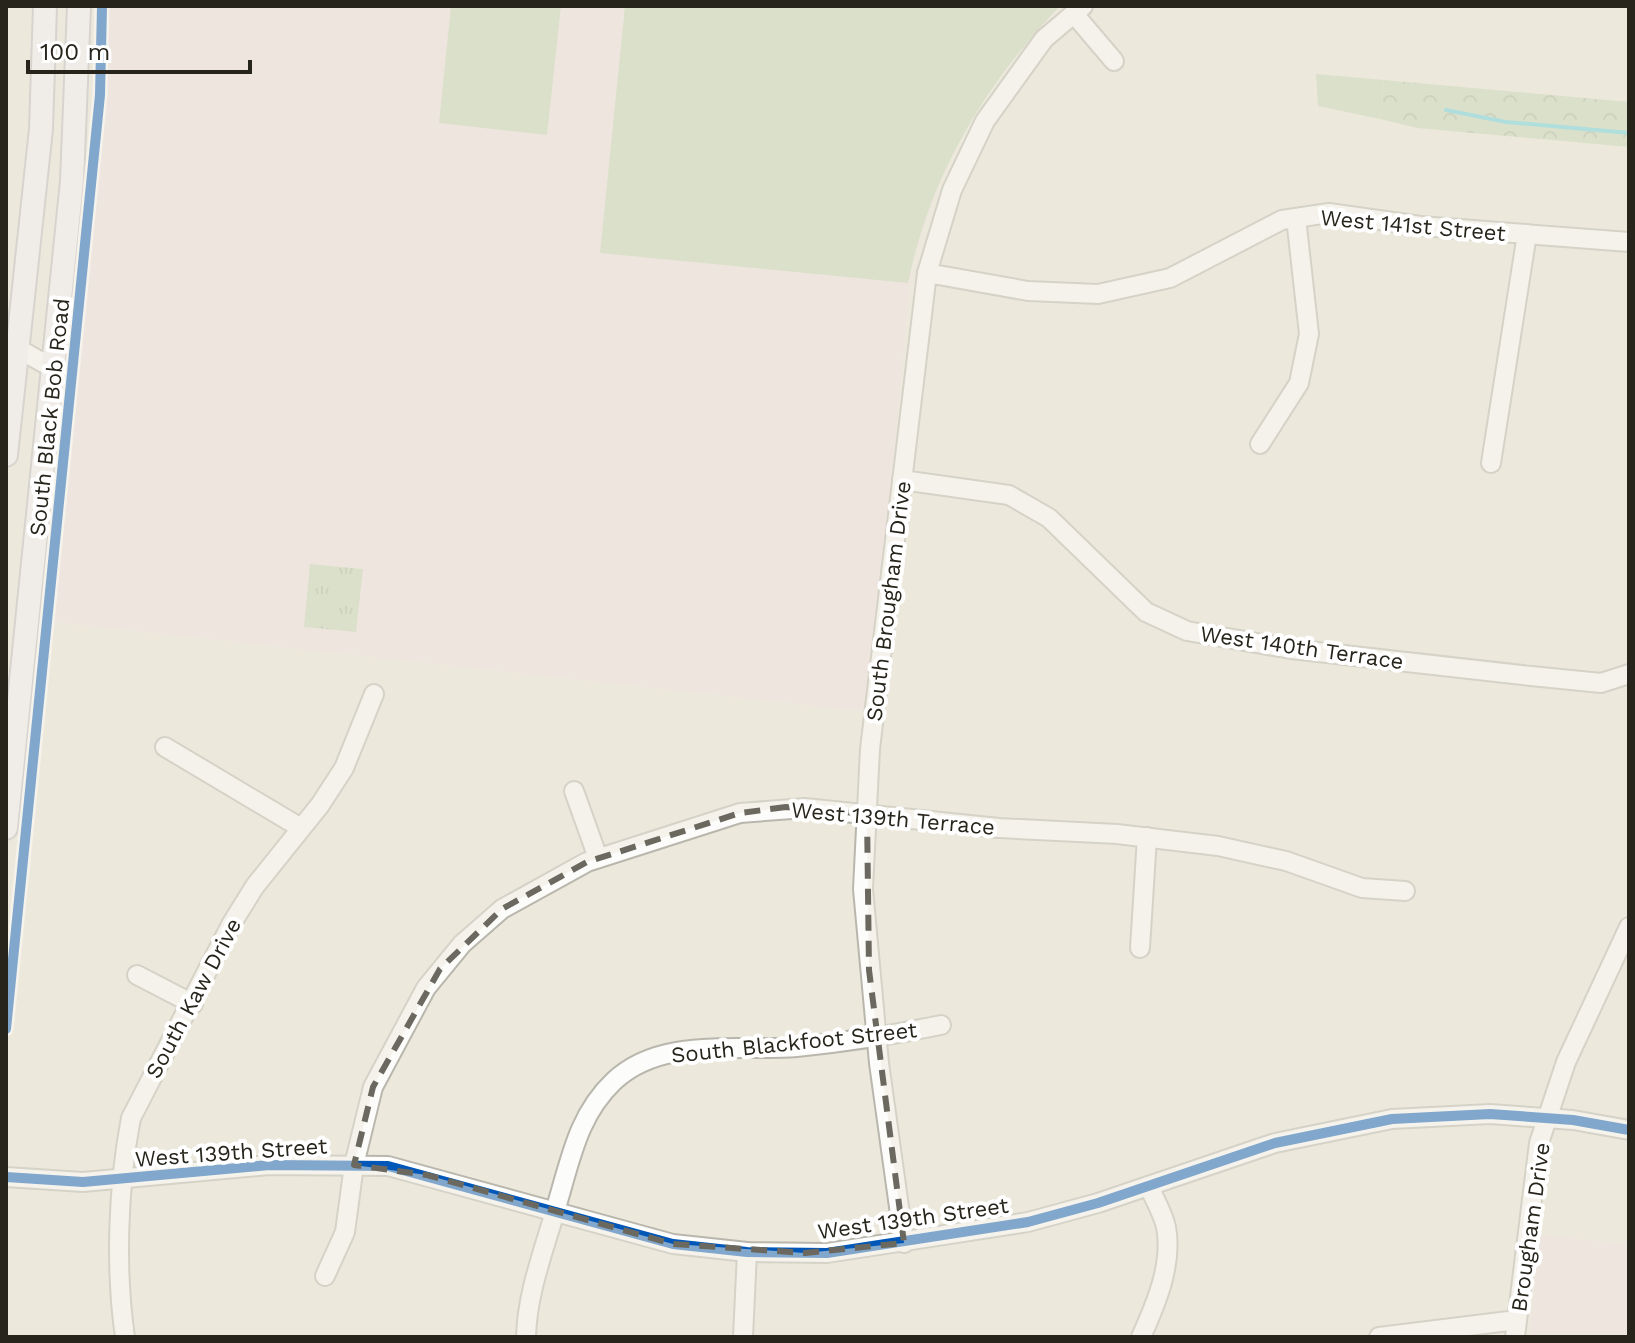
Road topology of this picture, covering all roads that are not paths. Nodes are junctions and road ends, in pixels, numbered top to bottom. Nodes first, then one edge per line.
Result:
1 (45, 6) edge
2 (79, 6) edge
3 (1078, 10) edge
4 (1114, 61) dead end
5 (1296, 218) junction
6 (1527, 234) junction
7 (1629, 242) edge
8 (927, 273) junction
9 (12, 347) edge
10 (54, 369) junction
11 (10, 372) edge
12 (1260, 444) dead end
13 (6, 455) edge
14 (1491, 463) dead end
15 (902, 480) junction
16 (1629, 674) edge
17 (374, 694) dead end
18 (165, 747) dead end
19 (574, 791) dead end
20 (867, 814) junction
21 (6, 828) edge
22 (301, 828) junction
23 (1147, 837) junction
24 (598, 858) junction
25 (1405, 891) dead end
26 (1629, 927) edge
27 (1140, 948) dead end
28 (137, 975) dead end
29 (193, 1004) junction
30 (941, 1025) dead end
31 (876, 1038) junction
32 (1548, 1118) junction
33 (1629, 1130) edge
34 (354, 1165) junction
35 (6, 1177) edge
36 (123, 1179) junction
37 (1149, 1186) junction
38 (554, 1214) junction
39 (904, 1243) junction
40 (747, 1252) junction
41 (325, 1276) dead end
42 (1516, 1328) edge
43 (125, 1337) edge
44 (526, 1337) edge
45 (743, 1337) edge
46 (1141, 1337) edge
47 (1379, 1337) edge

1 - 9 main road, South Black Bob Road
2 - 10 main road, South Black Bob Road
3 - 4 street
3 - 8 street, South Brougham Drive
5 - 6 street, West 141st Street
5 - 8 street, West 141st Street
5 - 12 street
6 - 7 street, West 141st Street
6 - 14 street
8 - 15 street, South Brougham Drive
9 - 10 street
9 - 11 main road, South Black Bob Road
10 - 11 street
10 - 21 main road, South Black Bob Road
11 - 13 main road, South Black Bob Road
15 - 16 street, West 140th Terrace
15 - 20 street, South Brougham Drive
17 - 22 street, South Kaw Drive
18 - 22 street
19 - 24 street
20 - 23 street, West 139th Terrace
20 - 24 street, West 139th Terrace
20 - 31 street, South Brougham Drive
22 - 29 street, South Kaw Drive
23 - 25 street, West 139th Terrace
23 - 27 street
24 - 34 street, West 139th Terrace
26 - 32 street, Brougham Drive
28 - 29 street
29 - 36 street, South Kaw Drive
30 - 31 street, South Blackfoot Street
31 - 38 street, South Blackfoot Street
31 - 39 street, South Brougham Drive
32 - 33 street, West 139th Street
32 - 37 street, West 139th Street
32 - 42 street, Brougham Drive
34 - 36 street, West 139th Street
34 - 38 street, West 139th Street
34 - 41 street, West 139th Terrace
35 - 36 street, West 139th Street
36 - 43 street, South Kaw Drive
37 - 39 street, West 139th Street
37 - 46 street
38 - 40 street, West 139th Street
38 - 44 street, South Blackfoot Street
39 - 40 street, West 139th Street
40 - 45 street
42 - 47 street

